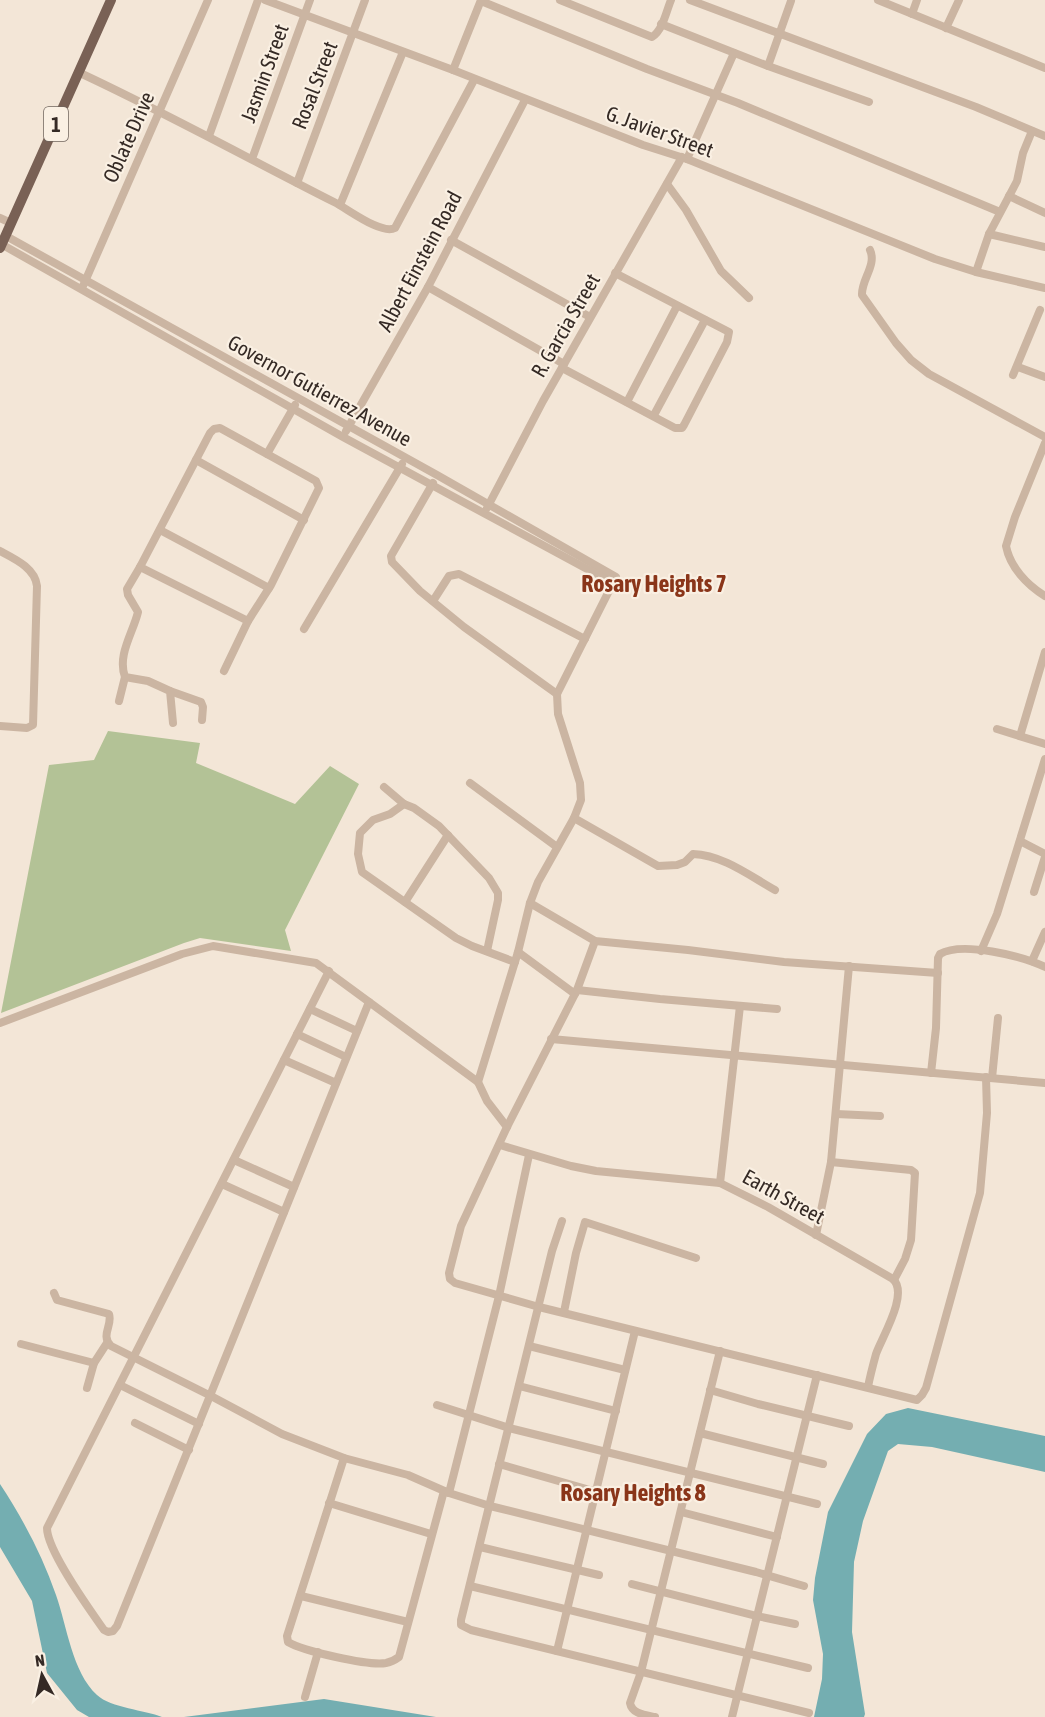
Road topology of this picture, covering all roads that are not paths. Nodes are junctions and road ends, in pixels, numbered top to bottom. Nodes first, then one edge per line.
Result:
1 (111, 0) edge
2 (208, 0) edge
3 (258, 0) edge
4 (265, 0) edge
5 (310, 0) edge
6 (365, 0) edge
7 (560, 0) edge
8 (671, 0) edge
9 (690, 0) edge
10 (878, 0) edge
11 (917, 0) edge
12 (959, 0) edge
13 (481, 1) edge
14 (791, 2) dead end
15 (304, 14) junction
16 (912, 14) junction
17 (661, 24) junction
18 (946, 28) junction
19 (353, 32) junction
20 (779, 33) junction
21 (403, 52) junction
22 (734, 52) junction
23 (768, 66) junction
24 (1045, 68) edge
25 (453, 70) junction
26 (80, 73) junction
27 (474, 80) junction
28 (716, 95) junction
29 (525, 100) junction
30 (869, 102) dead end
31 (159, 111) junction
32 (1032, 131) junction
33 (209, 136) junction
34 (1045, 136) edge
35 (684, 158) junction
36 (252, 159) junction
37 (297, 183) junction
38 (667, 184) junction
39 (1009, 196) junction
40 (340, 205) junction
41 (1000, 212) junction
42 (1045, 213) edge
43 (0, 219) edge
44 (11, 223) junction
45 (989, 234) junction
46 (451, 240) junction
47 (2, 243) edge
48 (1045, 247) edge
49 (870, 250) dead end
50 (976, 272) junction
51 (615, 273) junction
52 (84, 284) junction
53 (428, 287) junction
54 (1045, 288) edge
55 (749, 298) dead end
56 (676, 306) junction
57 (1040, 310) dead end
58 (590, 317) junction
59 (705, 320) junction
60 (563, 366) junction
61 (1045, 377) edge
62 (299, 400) junction
63 (627, 402) junction
64 (293, 409) junction
65 (654, 416) junction
66 (349, 427) junction
67 (343, 437) junction
68 (1045, 437) edge
69 (1045, 443) edge
70 (267, 454) junction
71 (405, 458) junction
72 (196, 460) junction
73 (400, 467) junction
74 (437, 475) junction
75 (431, 485) junction
76 (489, 504) junction
77 (484, 514) junction
78 (304, 520) junction
79 (160, 530) junction
80 (0, 551) edge
81 (140, 567) junction
82 (614, 580) junction
83 (269, 588) junction
84 (1045, 596) edge
85 (433, 601) junction
86 (248, 621) junction
87 (304, 629) dead end
88 (585, 639) junction
89 (1045, 652) edge
90 (224, 671) dead end
91 (125, 677) junction
92 (170, 691) junction
93 (557, 694) junction
94 (119, 701) dead end
95 (202, 720) dead end
96 (173, 723) dead end
97 (0, 726) edge
98 (997, 729) dead end
99 (1020, 736) junction
100 (1045, 744) edge
101 (1045, 759) edge
102 (470, 783) dead end
103 (384, 787) dead end
104 (404, 804) junction
105 (574, 818) junction
106 (448, 835) junction
107 (1020, 841) junction
108 (557, 847) junction
109 (1045, 855) edge
110 (775, 891) dead end
111 (1034, 892) dead end
112 (405, 902) junction
113 (530, 903) junction
114 (1045, 932) edge
115 (595, 941) junction
116 (487, 951) junction
117 (981, 951) junction
118 (518, 952) junction
119 (1032, 961) junction
120 (514, 962) junction
121 (849, 966) junction
122 (1045, 967) edge
123 (329, 971) junction
124 (938, 974) junction
125 (576, 992) junction
126 (369, 1002) junction
127 (740, 1005) junction
128 (310, 1009) junction
129 (777, 1009) dead end
130 (998, 1018) dead end
131 (0, 1023) edge
132 (357, 1031) junction
133 (297, 1034) junction
134 (551, 1039) junction
135 (735, 1055) junction
136 (346, 1057) junction
137 (284, 1060) junction
138 (840, 1064) junction
139 (931, 1073) junction
140 (989, 1077) junction
141 (478, 1082) junction
142 (336, 1083) junction
143 (1045, 1083) edge
144 (836, 1114) junction
145 (880, 1116) dead end
146 (507, 1127) junction
147 (500, 1145) junction
148 (529, 1155) junction
149 (234, 1160) junction
150 (831, 1162) junction
151 (720, 1183) junction
152 (222, 1184) junction
153 (294, 1187) junction
154 (284, 1212) junction
155 (562, 1221) dead end
156 (816, 1235) junction
157 (696, 1258) dead end
158 (894, 1280) junction
159 (54, 1293) dead end
160 (499, 1296) junction
161 (538, 1307) junction
162 (564, 1312) junction
163 (635, 1331) junction
164 (107, 1343) junction
165 (21, 1344) dead end
166 (529, 1346) junction
167 (720, 1351) junction
168 (134, 1358) junction
169 (94, 1363) junction
170 (625, 1370) junction
171 (817, 1375) junction
172 (120, 1385) junction
173 (519, 1386) junction
174 (868, 1387) junction
175 (87, 1388) dead end
176 (710, 1390) junction
177 (211, 1396) junction
178 (437, 1405) dead end
179 (616, 1411) junction
180 (469, 1416) junction
181 (807, 1416) junction
182 (135, 1423) dead end
183 (199, 1424) junction
184 (849, 1426) dead end
185 (509, 1428) junction
186 (700, 1433) junction
187 (189, 1450) junction
188 (606, 1453) junction
189 (797, 1457) junction
190 (344, 1458) junction
191 (499, 1464) junction
192 (823, 1464) dead end
193 (689, 1473) junction
194 (446, 1492) junction
195 (597, 1492) junction
196 (788, 1496) junction
197 (329, 1503) junction
198 (817, 1504) dead end
199 (490, 1506) junction
200 (681, 1512) junction
201 (587, 1531) junction
202 (431, 1534) junction
203 (777, 1537) junction
204 (480, 1547) junction
205 (671, 1552) junction
206 (577, 1569) junction
207 (599, 1575) dead end
208 (767, 1575) junction
209 (632, 1584) dead end
210 (470, 1586) junction
211 (804, 1587) dead end
212 (661, 1590) junction
213 (301, 1596) junction
214 (568, 1610) junction
215 (757, 1616) junction
216 (408, 1622) junction
217 (795, 1624) dead end
218 (651, 1629) junction
219 (557, 1651) junction
220 (318, 1652) junction
221 (748, 1654) junction
222 (808, 1668) dead end
223 (641, 1672) junction
224 (737, 1694) junction
225 (305, 1697) dead end
226 (809, 1713) dead end
227 (655, 1717) edge
228 (732, 1717) edge

1 - 26 main road, 1
2 - 31 street, Oblate Drive
3 - 33 street
4 - 15 street, G. Javier Street
5 - 15 street, Jasmin Street
6 - 19 street, Rosal Street
7 - 17 street
8 - 17 street
9 - 20 street
10 - 16 street
11 - 16 street
12 - 18 street
13 - 25 street
13 - 28 street
14 - 20 street
15 - 19 street, G. Javier Street
15 - 36 street, Jasmin Street
16 - 18 street
17 - 22 street
18 - 24 street
19 - 21 street, G. Javier Street
19 - 37 street, Rosal Street
20 - 23 street
20 - 32 street
21 - 25 street, G. Javier Street
21 - 40 street
22 - 23 street
22 - 28 street, R. Garcia Street
23 - 30 street
25 - 27 street, G. Javier Street
26 - 31 street
26 - 44 main road, 1
27 - 29 street, G. Javier Street
27 - 40 street
28 - 35 street, R. Garcia Street
28 - 41 street
29 - 35 street, G. Javier Street
29 - 46 street, Albert Einstein Road
31 - 33 street
31 - 52 street, Oblate Drive
32 - 34 street
32 - 39 street
33 - 36 street
35 - 38 street, R. Garcia Street
35 - 50 street, G. Javier Street
36 - 37 street
37 - 40 street
38 - 51 street, R. Garcia Street
38 - 55 street
39 - 41 street
39 - 42 street
41 - 45 street
43 - 44 street
44 - 47 main road, 1
45 - 48 street
45 - 50 street
46 - 53 street, Albert Einstein Road
46 - 58 street
47 - 52 street, Governor Gutierrez Avenue
49 - 68 street
50 - 54 street, G. Javier Street
51 - 56 street
51 - 58 street, R. Garcia Street
52 - 62 street, Governor Gutierrez Avenue
52 - 64 street, Governor Gutierrez Avenue
53 - 60 street
53 - 66 street, Albert Einstein Road
56 - 59 street
56 - 63 street
57 - 61 street
58 - 60 street, R. Garcia Street
59 - 65 street
59 - 65 street
60 - 63 street
60 - 76 street, R. Garcia Street
62 - 64 street
62 - 66 street, Governor Gutierrez Avenue
63 - 65 street
64 - 67 street, Governor Gutierrez Avenue
64 - 70 street
66 - 67 street, Albert Einstein Road
66 - 71 street, Governor Gutierrez Avenue
67 - 73 street, Governor Gutierrez Avenue
69 - 84 street
70 - 72 street
70 - 78 street
71 - 73 street
71 - 74 street, Governor Gutierrez Avenue
72 - 78 street
72 - 79 street
73 - 75 street, Governor Gutierrez Avenue
73 - 87 street
74 - 75 street
74 - 76 street, Governor Gutierrez Avenue
75 - 77 street, Governor Gutierrez Avenue
75 - 85 street
76 - 77 street, R. Garcia Street
76 - 82 street, Governor Gutierrez Avenue
77 - 82 street, Governor Gutierrez Avenue
78 - 83 street
79 - 81 street
79 - 83 street
80 - 97 street
81 - 86 street
81 - 91 street
82 - 88 street
83 - 86 street
85 - 88 street
85 - 93 street
86 - 90 street
88 - 93 street
89 - 99 street
91 - 92 street
91 - 94 street
92 - 95 street
92 - 96 street
93 - 105 street
98 - 99 street
99 - 100 street
101 - 107 street
102 - 108 street
103 - 104 street
104 - 106 street
104 - 112 street
105 - 108 street
105 - 110 street
106 - 112 street
106 - 116 street
107 - 109 street
107 - 117 street
108 - 113 street
109 - 111 street
112 - 116 street
113 - 115 street
113 - 118 street
114 - 119 street
115 - 121 street
115 - 125 street
116 - 120 street
117 - 119 street
117 - 124 street
118 - 120 street
118 - 125 street
119 - 122 street
120 - 141 street
121 - 124 street
121 - 138 street
123 - 126 street
123 - 128 street
123 - 131 street
124 - 139 street
125 - 127 street
125 - 134 street
126 - 132 street
126 - 141 street
127 - 129 street
127 - 135 street
128 - 132 street
128 - 133 street
130 - 140 street
132 - 136 street
133 - 136 street
133 - 137 street
134 - 135 street
134 - 146 street
135 - 138 street
135 - 151 street
136 - 142 street
137 - 142 street
137 - 149 street
138 - 139 street
138 - 144 street
139 - 140 street
140 - 143 street
140 - 174 street
141 - 146 street
142 - 153 street
144 - 145 street
144 - 150 street
146 - 147 street
147 - 148 street, Earth Street
147 - 160 street
148 - 151 street, Earth Street
148 - 160 street
149 - 152 street
149 - 153 street
150 - 156 street
150 - 158 street
151 - 156 street, Earth Street
152 - 154 street
152 - 168 street
153 - 154 street
154 - 177 street
155 - 161 street
156 - 158 street, Earth Street
157 - 162 street
158 - 174 street
159 - 164 street
160 - 161 street
160 - 180 street
161 - 162 street
161 - 166 street
162 - 163 street
163 - 167 street
163 - 170 street
164 - 168 street
164 - 169 street
165 - 169 street
166 - 170 street
166 - 173 street
167 - 171 street
167 - 176 street
168 - 172 street
168 - 177 street
169 - 175 street
170 - 179 street
171 - 174 street
171 - 181 street
172 - 183 street
172 - 187 street
173 - 179 street
173 - 185 street
176 - 181 street
176 - 186 street
177 - 183 street
177 - 190 street
178 - 180 street
179 - 188 street
180 - 185 street
180 - 194 street
181 - 184 street
181 - 189 street
182 - 187 street
183 - 187 street
185 - 188 street
185 - 191 street
186 - 189 street
186 - 193 street
188 - 193 street
188 - 195 street
189 - 192 street
189 - 196 street
190 - 194 street
190 - 197 street
191 - 195 street
191 - 199 street
193 - 196 street
193 - 200 street
194 - 199 street
194 - 202 street
195 - 201 street
196 - 198 street
196 - 203 street
197 - 202 street
197 - 213 street
199 - 201 street
199 - 204 street
200 - 203 street
200 - 205 street
201 - 205 street
201 - 206 street
202 - 216 street
203 - 208 street
204 - 206 street
204 - 210 street
205 - 208 street
205 - 212 street
206 - 207 street
206 - 214 street
208 - 211 street
208 - 215 street
209 - 212 street
210 - 214 street
210 - 219 street
212 - 215 street
212 - 218 street
213 - 216 street
213 - 220 street
214 - 218 street
214 - 219 street
215 - 217 street
215 - 221 street
216 - 220 street
218 - 221 street
218 - 223 street
219 - 223 street
220 - 225 street
221 - 222 street
221 - 224 street
223 - 224 street
223 - 227 street
224 - 226 street
224 - 228 street

